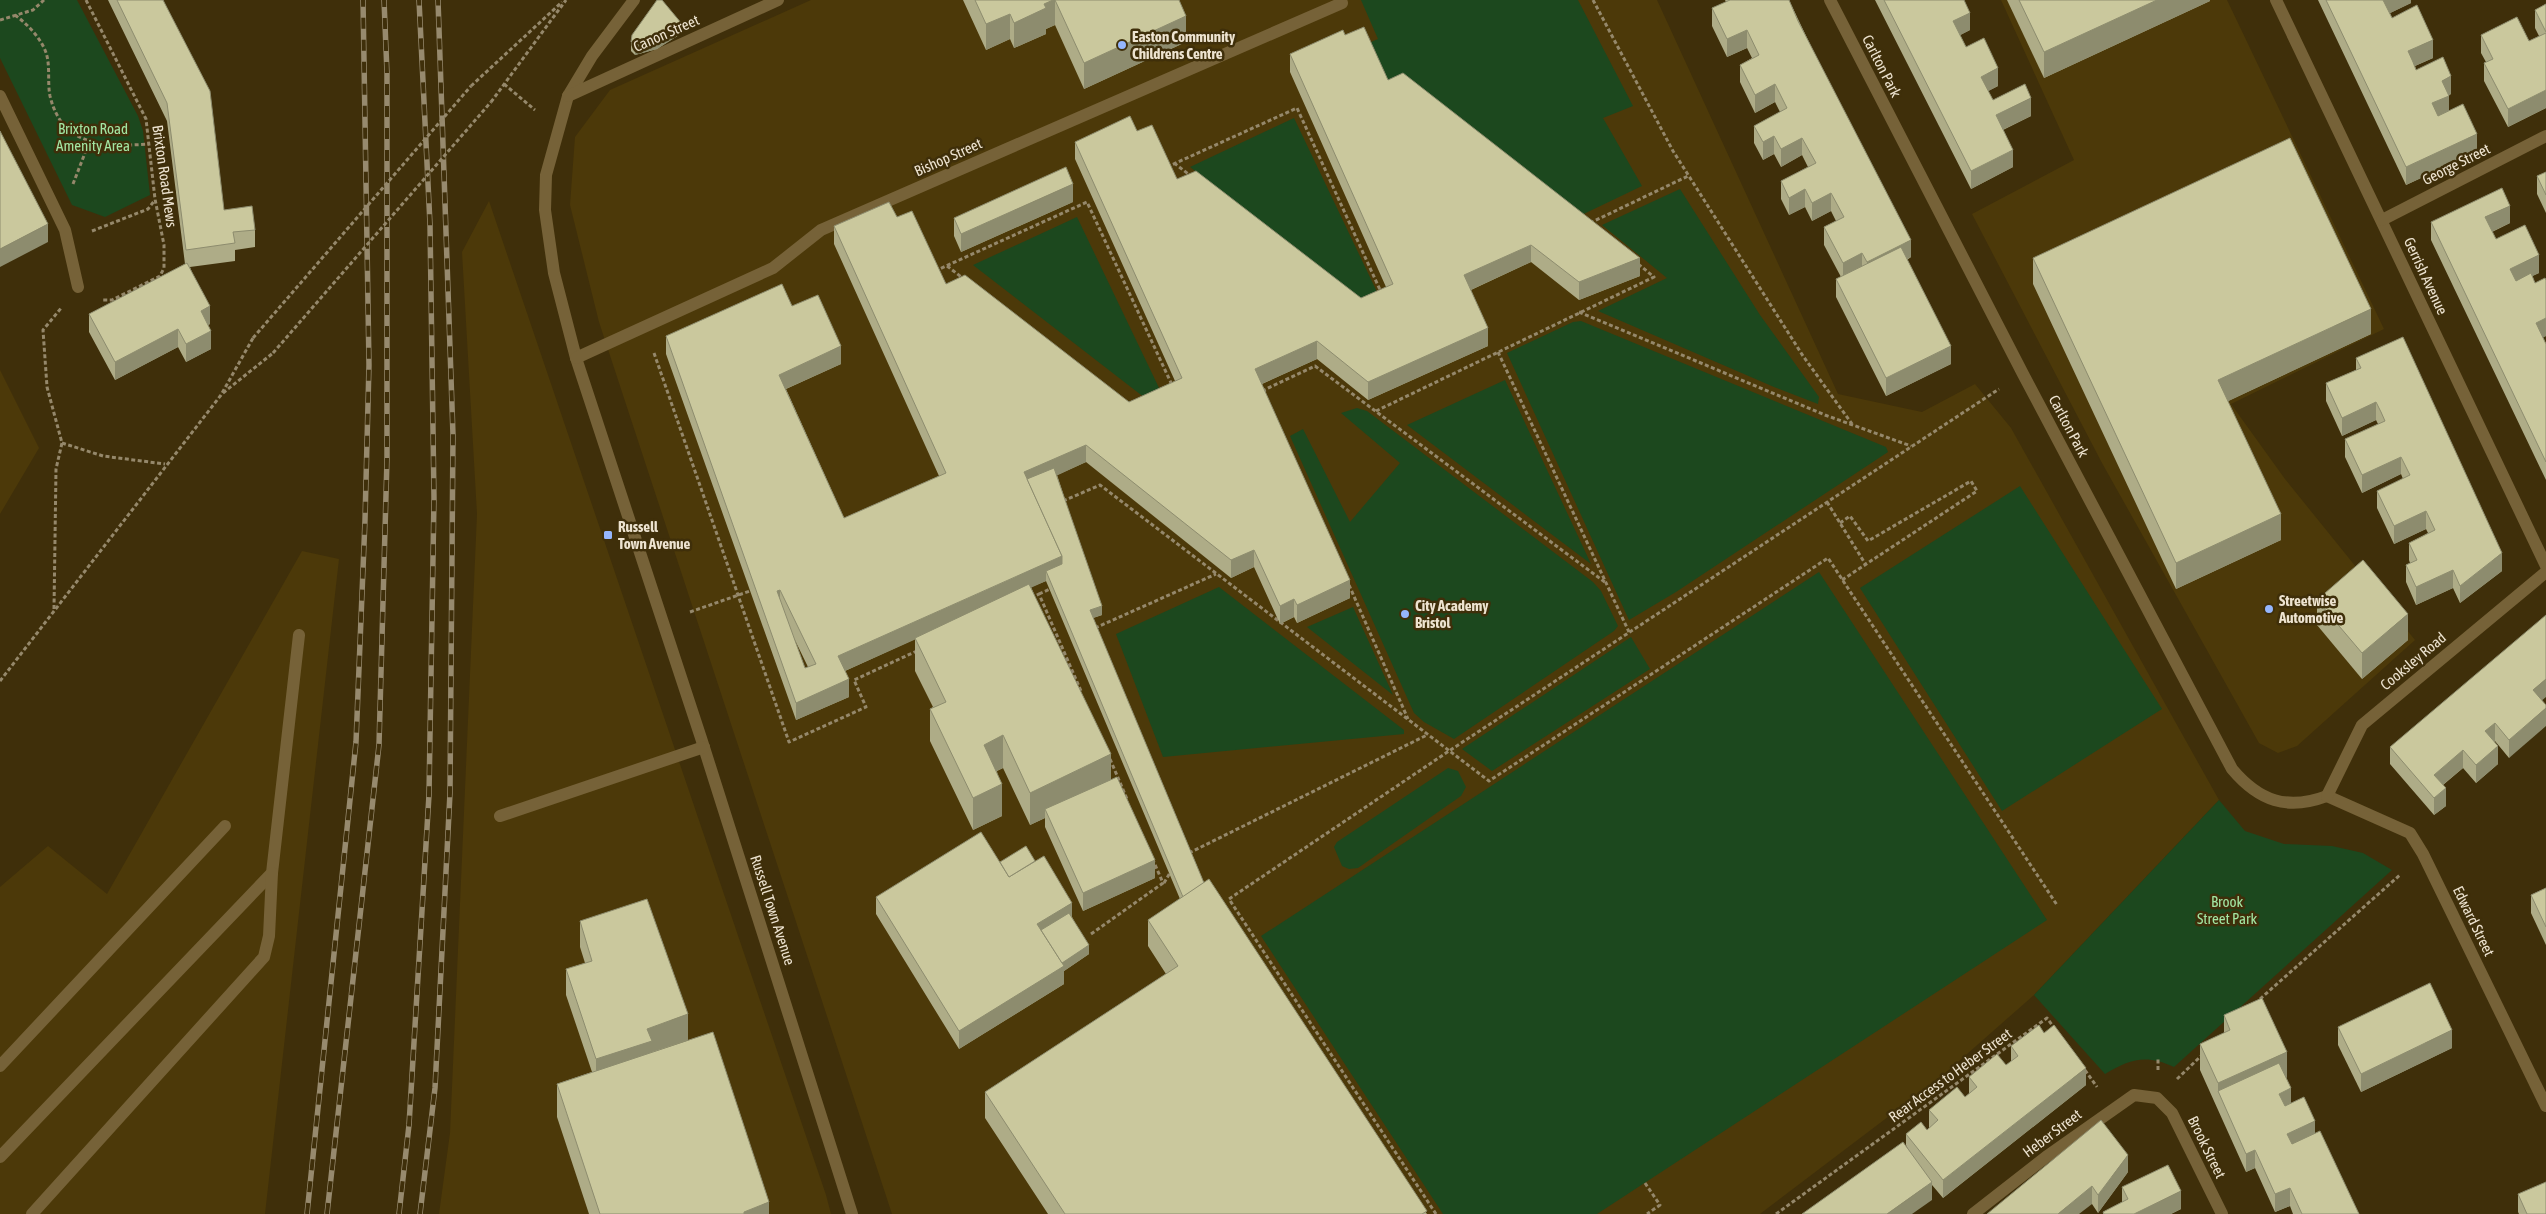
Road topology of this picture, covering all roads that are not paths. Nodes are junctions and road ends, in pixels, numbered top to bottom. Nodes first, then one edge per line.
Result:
1 (634, 0) edge
2 (778, 0) edge
3 (1830, 0) edge
4 (2276, 0) edge
5 (1342, 3) dead end
6 (0, 96) edge
7 (568, 96) junction
8 (2546, 136) edge
9 (2382, 220) junction
10 (78, 287) road end
11 (576, 358) junction
12 (2546, 566) edge
13 (2546, 572) edge
14 (299, 635) dead end
15 (704, 747) junction
16 (2327, 796) junction
17 (500, 816) dead end
18 (226, 826) dead end
19 (272, 873) junction
20 (0, 1066) edge
21 (2157, 1098) joint
22 (2546, 1106) edge
23 (0, 1157) edge
24 (32, 1214) edge
25 (852, 1214) edge
26 (1973, 1214) edge
27 (2222, 1214) edge

1 - 7 street, Russell Town Avenue
2 - 7 street, Canon Street
3 - 16 street, Carlton Park
4 - 9 street, Gerrish Avenue
5 - 11 street, Bishop Street
6 - 10 street
7 - 11 street, Russell Town Avenue
8 - 9 street, George Street
9 - 12 street, Gerrish Avenue
11 - 15 street, Russell Town Avenue
13 - 16 street, Cooksley Road
14 - 19 street
15 - 17 street
15 - 25 street, Russell Town Avenue
16 - 22 street, Edward Street
18 - 20 street
19 - 23 street
19 - 24 street
21 - 26 street, Heber Street
21 - 27 street, Brook Street

